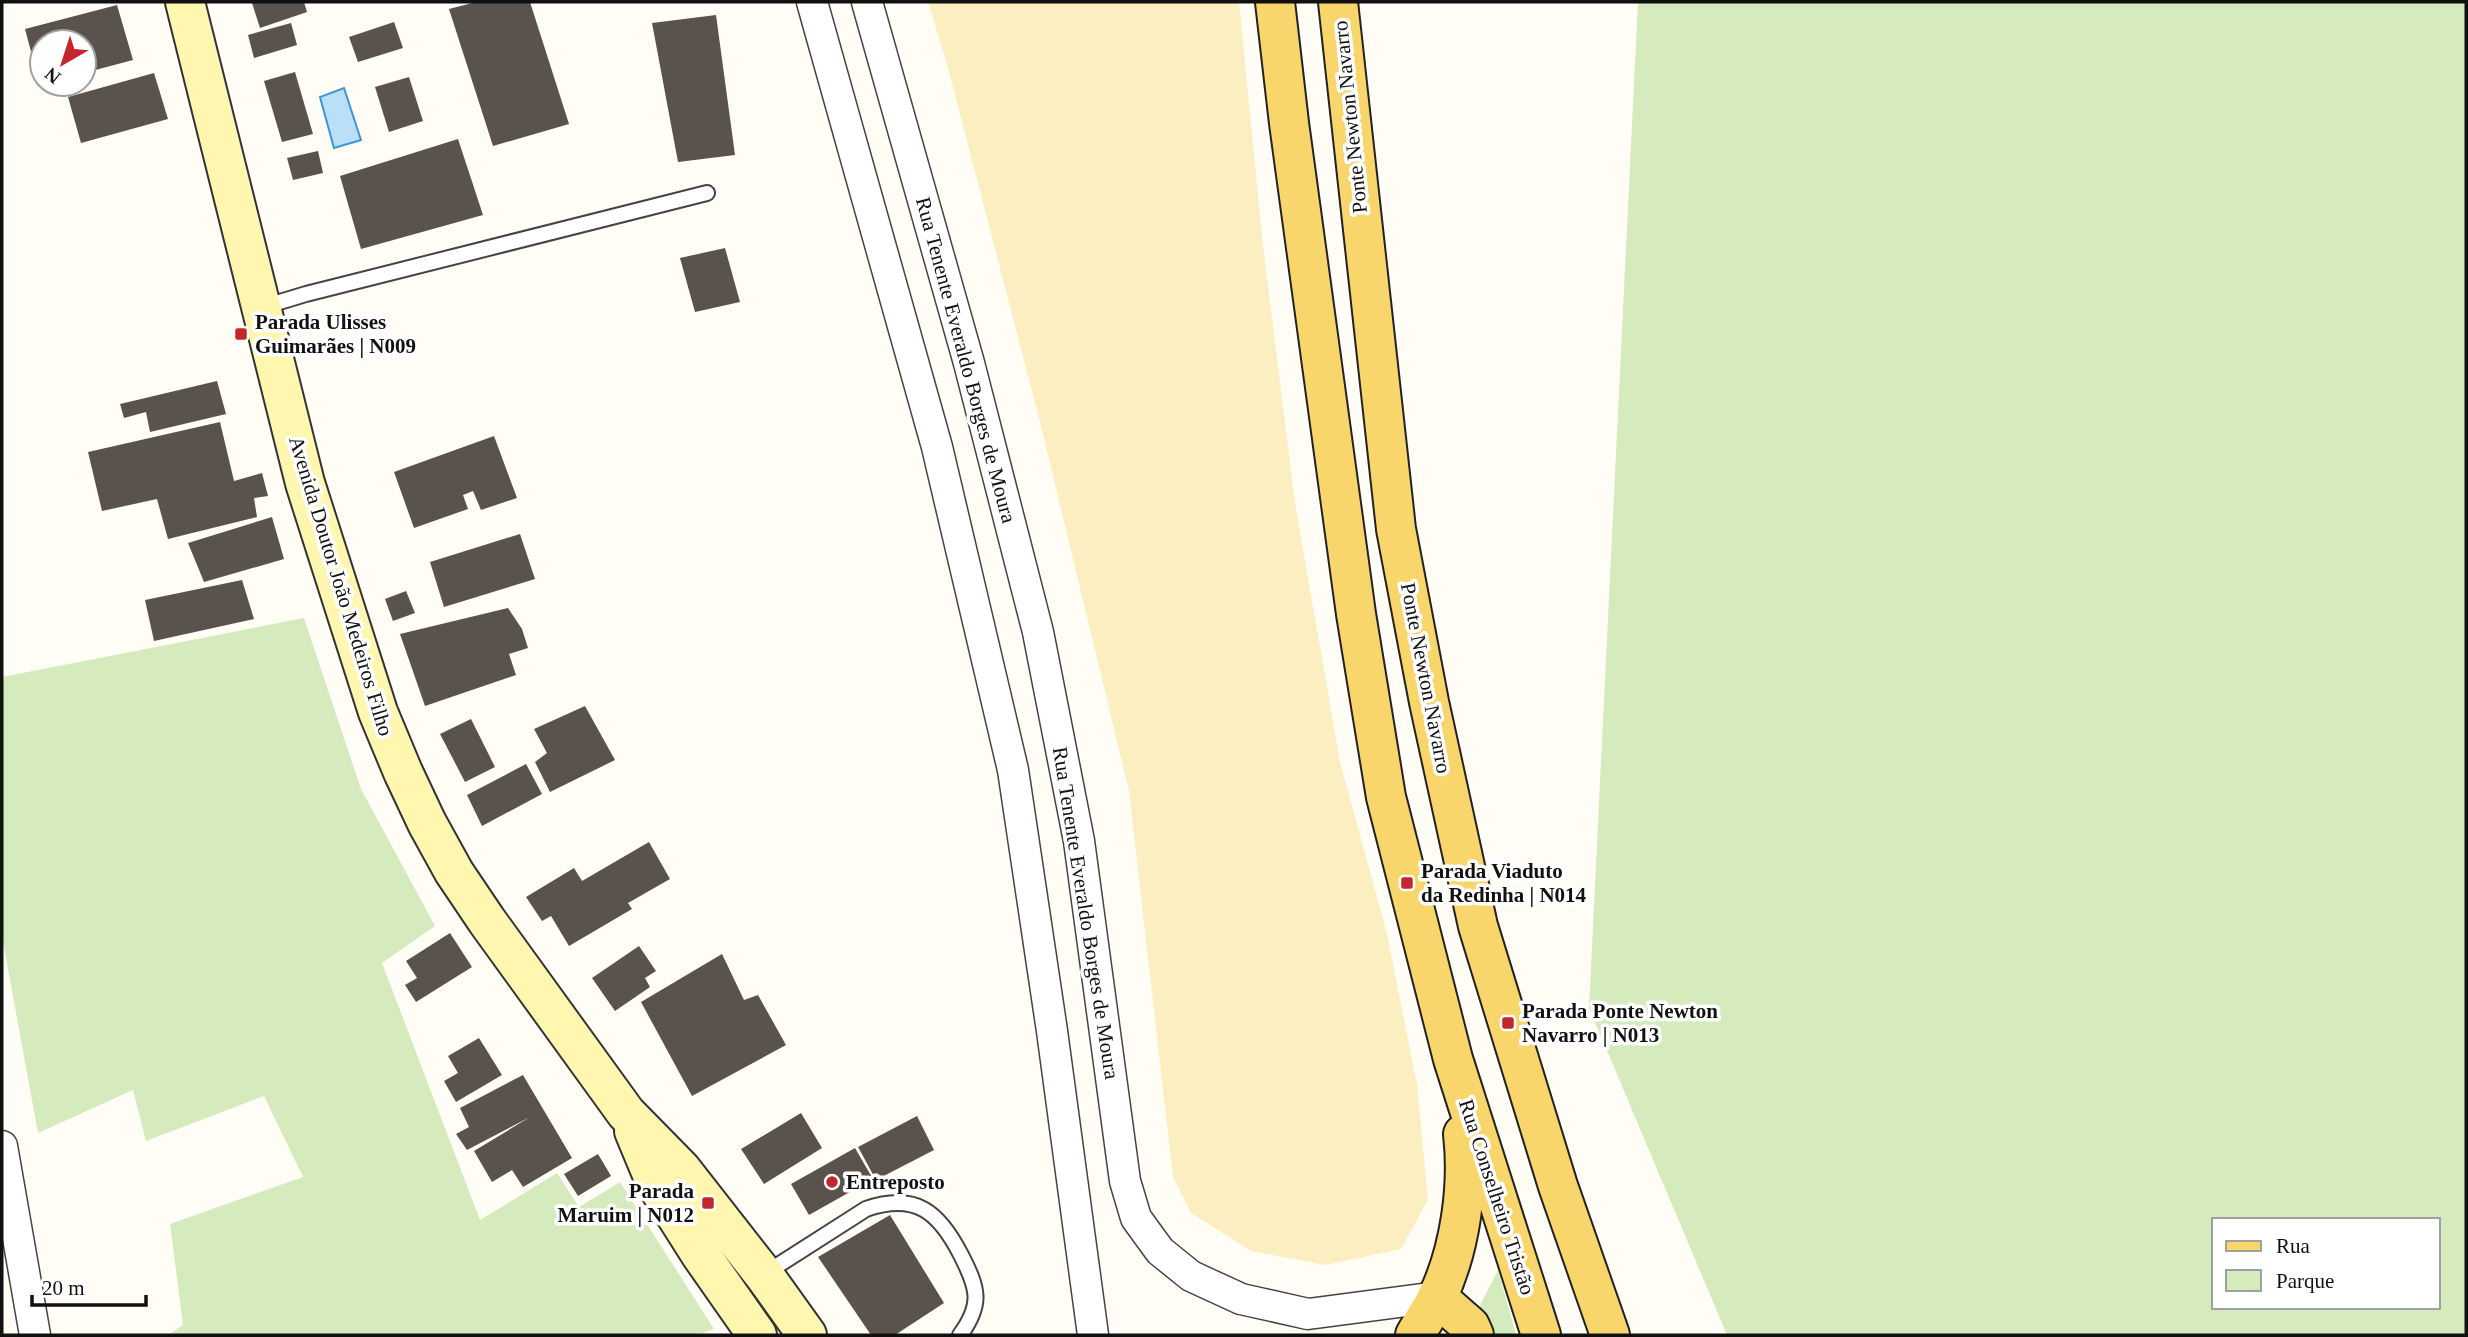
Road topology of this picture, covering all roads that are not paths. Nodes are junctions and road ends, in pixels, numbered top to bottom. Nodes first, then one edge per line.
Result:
1 (185, 2) edge
2 (812, 2) edge
3 (867, 2) edge
4 (1275, 2) edge
5 (1338, 2) edge
6 (707, 194) dead end
7 (261, 307) junction
8 (1453, 1059) junction
9 (626, 1113) junction
10 (2, 1146) edge
11 (764, 1275) junction
12 (1437, 1297) junction
13 (35, 1335) edge
14 (757, 1335) edge
15 (807, 1335) edge
16 (960, 1335) edge
17 (1093, 1335) edge
18 (1415, 1335) edge
19 (1474, 1335) edge
20 (1541, 1335) edge
21 (1610, 1335) edge

1 - 7 main road, Avenida Doutor João Medeiros Filho
2 - 17 street
3 - 12 street, Rua Tenente Everaldo Borges de Moura
4 - 8 main road
5 - 21 main road, Ponte Newton Navarro
6 - 7 lane
7 - 9 main road, Avenida Doutor João Medeiros Filho
8 - 12 main road
8 - 20 main road, Rua Conselheiro Tristão
9 - 11 main road, Avenida Doutor João Medeiros Filho
9 - 14 main road, Avenida Doutor João Medeiros Filho
10 - 13 street
11 - 15 main road, Avenida Doutor João Medeiros Filho
11 - 16 lane
12 - 18 main road
12 - 19 main road

